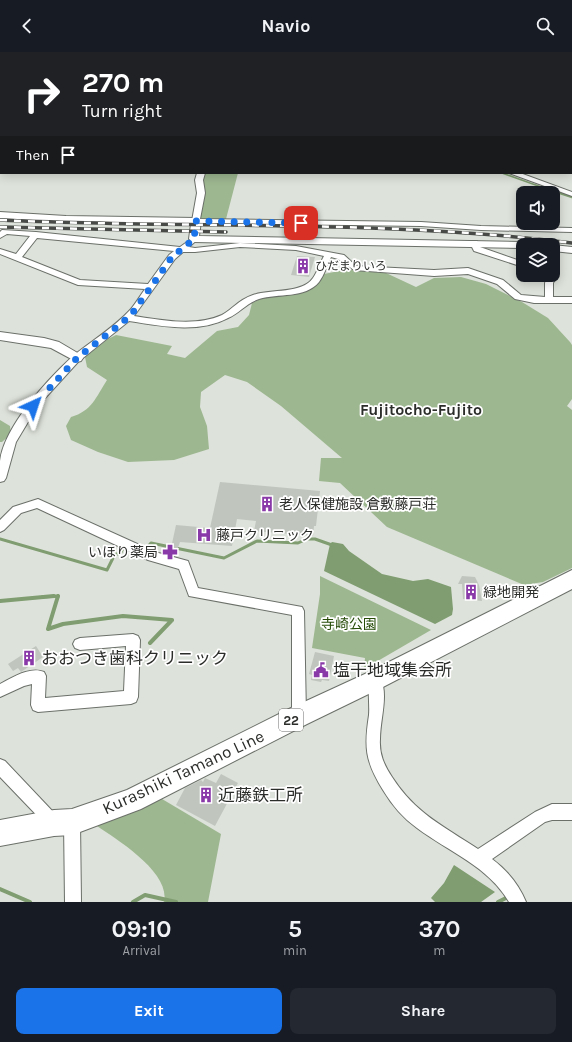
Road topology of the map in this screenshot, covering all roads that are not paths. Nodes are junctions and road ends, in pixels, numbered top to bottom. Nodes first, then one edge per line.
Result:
1 (201, 174) edge
2 (516, 174) edge
3 (572, 194) edge
4 (0, 215) edge
5 (196, 221) junction
6 (572, 230) edge
7 (34, 235) junction
8 (0, 236) edge
9 (194, 239) junction
10 (474, 243) junction
11 (516, 245) edge
12 (180, 249) junction
13 (560, 249) edge
14 (572, 250) edge
15 (0, 251) edge
16 (329, 254) junction
17 (17, 258) junction
18 (516, 263) edge
19 (549, 282) edge
20 (149, 287) junction
21 (550, 299) junction
22 (572, 300) edge
23 (127, 318) junction
24 (0, 336) edge
25 (77, 358) junction
26 (2, 457) edge
27 (0, 478) edge
28 (0, 527) edge
29 (572, 579) edge
30 (80, 644) dead end
31 (375, 680) junction
32 (0, 691) edge
33 (299, 716) junction
34 (0, 766) edge
35 (572, 812) edge
36 (63, 822) junction
37 (0, 833) edge
38 (477, 859) junction
39 (517, 901) edge
40 (73, 902) edge

1 - 5 street
2 - 3 street
4 - 5 street
5 - 6 street
5 - 9 street
7 - 8 street
7 - 12 street
7 - 17 street
9 - 10 street
9 - 12 street
10 - 11 street
10 - 18 street
12 - 16 street
12 - 20 street
13 - 14 street
15 - 17 street
16 - 21 street
16 - 23 street
17 - 20 street
19 - 21 street
20 - 23 street
21 - 22 street
23 - 25 street
24 - 25 street
25 - 26 street
26 - 27 street
28 - 33 street
29 - 31 main road, Kurashiki Tamano Line / 22
30 - 32 street
31 - 33 main road, Kurashiki Tamano Line / 22
31 - 38 street
33 - 36 main road, Kurashiki Tamano Line / 22
34 - 36 street
35 - 38 street
36 - 37 main road, Kurashiki Tamano Line / 22
36 - 40 street
38 - 39 street

